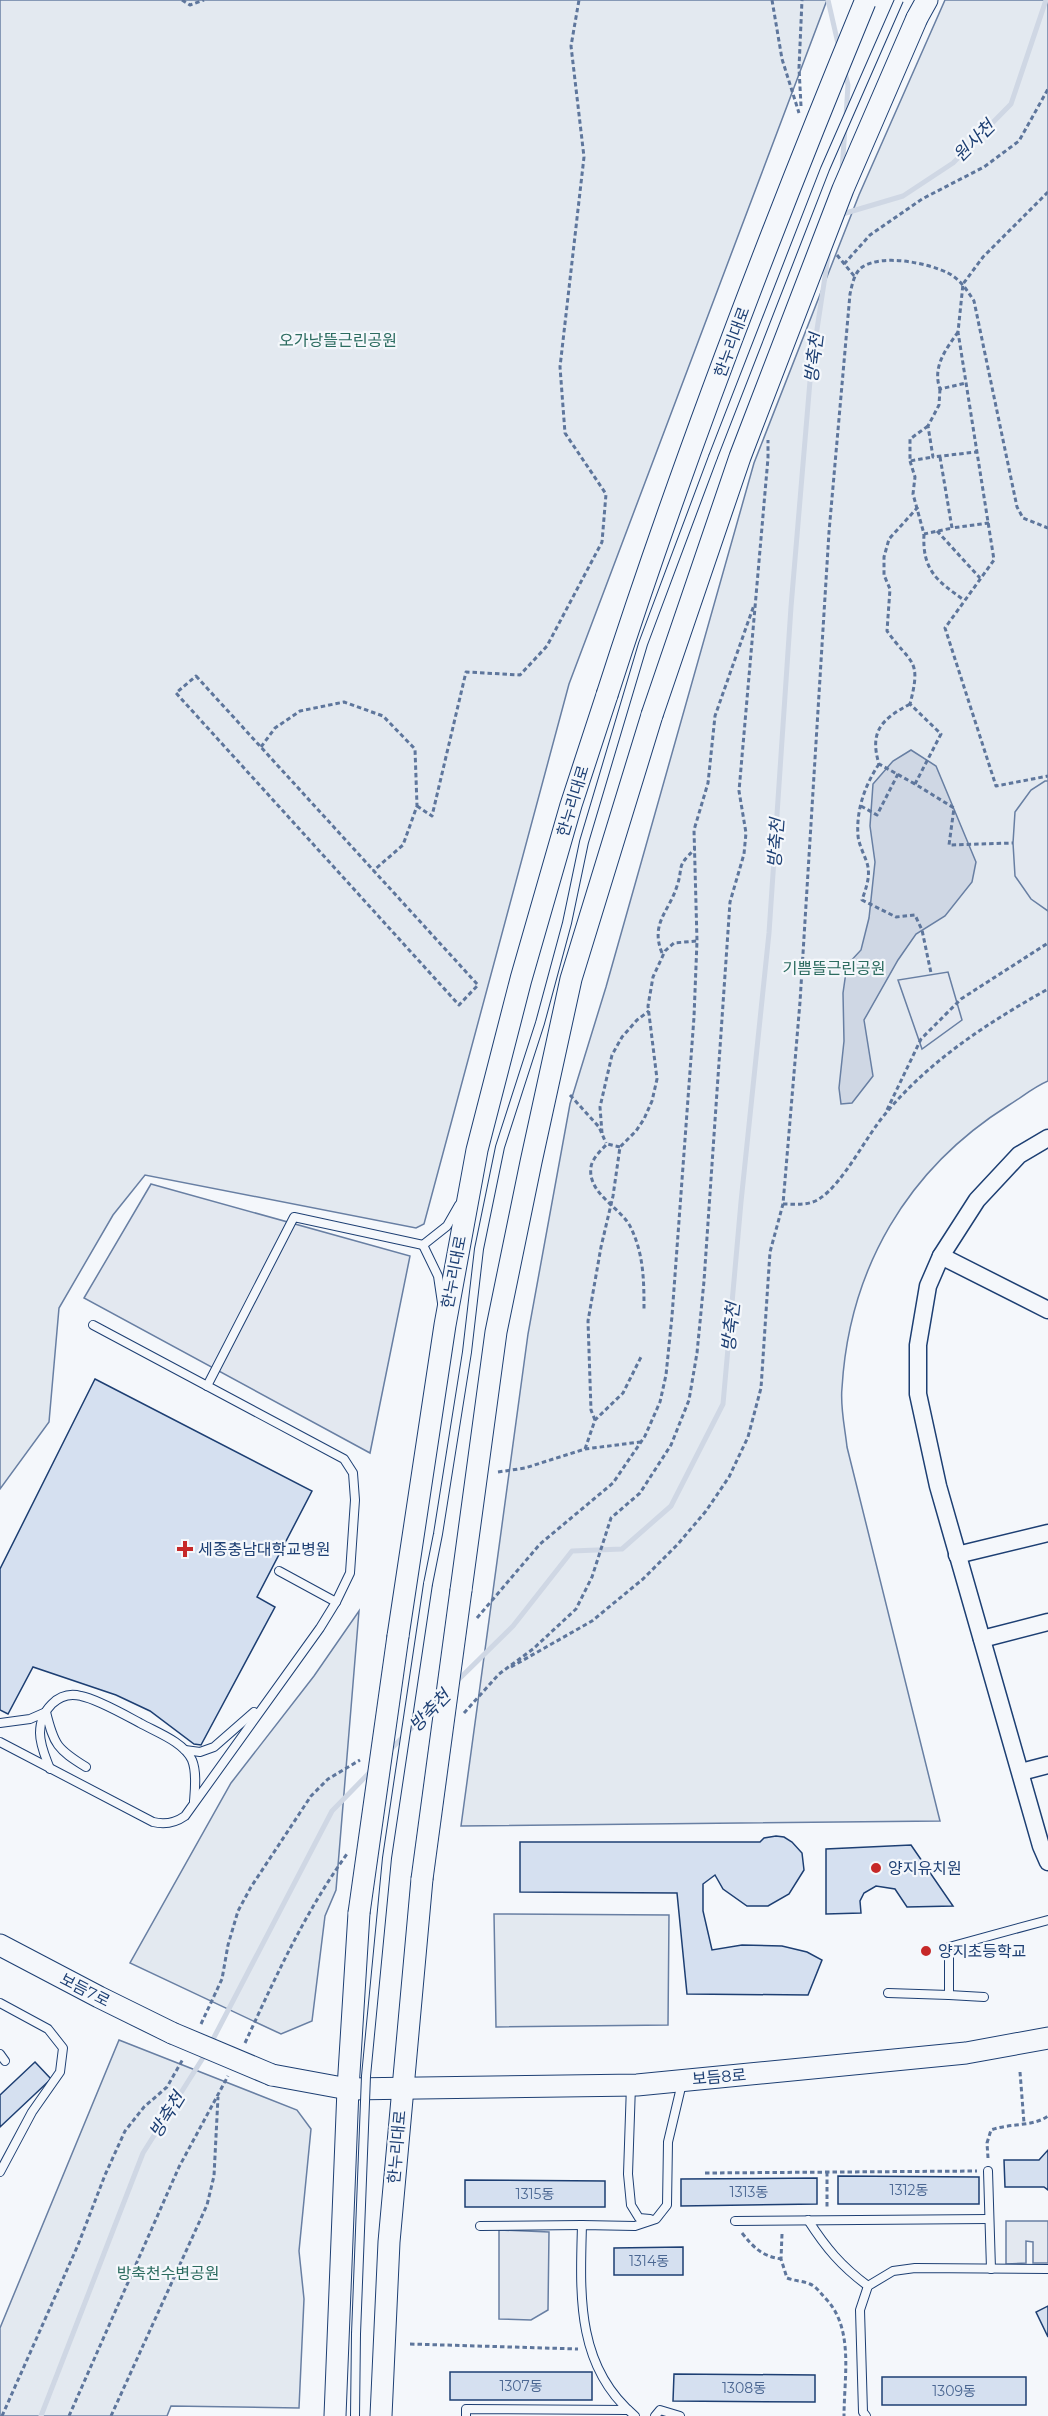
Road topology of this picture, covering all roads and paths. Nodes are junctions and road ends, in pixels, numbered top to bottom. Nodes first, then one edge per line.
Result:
1 (182, 0) edge
2 (204, 0) edge
3 (579, 0) edge
4 (772, 0) edge
5 (801, 0) edge
6 (899, 0) edge
7 (865, 1) edge
8 (922, 9) edge
9 (1048, 89) edge
10 (1048, 192) edge
11 (839, 257) dead end
12 (844, 264) junction
13 (855, 277) junction
14 (963, 284) junction
15 (958, 332) junction
16 (966, 383) junction
17 (940, 389) junction
18 (928, 426) junction
19 (768, 431) dead end
20 (977, 452) junction
21 (940, 457) junction
22 (933, 458) junction
23 (910, 461) junction
24 (918, 507) junction
25 (988, 523) junction
26 (952, 528) junction
27 (1048, 528) edge
28 (937, 531) junction
29 (924, 534) junction
30 (980, 579) junction
31 (964, 600) junction
32 (910, 704) junction
33 (261, 747) junction
34 (879, 764) junction
35 (898, 774) junction
36 (1048, 777) edge
37 (915, 784) junction
38 (417, 806) junction
39 (861, 806) junction
40 (1013, 843) dead end
41 (695, 849) dead end
42 (374, 871) junction
43 (698, 941) dead end
44 (1048, 943) edge
45 (663, 954) junction
46 (931, 973) dead end
47 (1048, 988) edge
48 (649, 1011) junction
49 (570, 1095) dead end
50 (885, 1113) junction
51 (602, 1133) junction
52 (1048, 1138) edge
53 (607, 1144) junction
54 (620, 1147) junction
55 (470, 1187) junction
56 (783, 1204) junction
57 (611, 1205) junction
58 (423, 1245) junction
59 (941, 1256) junction
60 (1048, 1310) edge
61 (644, 1311) dead end
62 (445, 1325) junction
63 (93, 1326) dead end
64 (642, 1355) dead end
65 (207, 1386) junction
66 (595, 1420) junction
67 (640, 1442) dead end
68 (585, 1449) junction
69 (498, 1472) dead end
70 (1048, 1533) edge
71 (957, 1555) junction
72 (279, 1571) dead end
73 (336, 1602) junction
74 (1048, 1622) edge
75 (982, 1639) junction
76 (499, 1674) junction
77 (265, 1702) junction
78 (46, 1712) junction
79 (460, 1718) dead end
80 (0, 1723) edge
81 (0, 1742) edge
82 (185, 1750) junction
83 (1048, 1765) edge
84 (86, 1767) dead end
85 (50, 1769) junction
86 (1021, 1772) junction
87 (194, 1802) junction
88 (353, 1846) dead end
89 (1048, 1862) edge
90 (1048, 1920) edge
91 (0, 1945) edge
92 (888, 1993) dead end
93 (949, 1995) junction
94 (984, 1997) dead end
95 (0, 2003) edge
96 (1048, 2038) edge
97 (242, 2049) dead end
98 (232, 2068) dead end
99 (1020, 2073) dead end
100 (683, 2081) junction
101 (631, 2085) junction
102 (348, 2089) junction
103 (395, 2090) junction
104 (219, 2093) junction
105 (1048, 2116) edge
106 (1024, 2123) junction
107 (988, 2171) junction
108 (0, 2172) edge
109 (827, 2172) junction
110 (705, 2173) dead end
111 (656, 2219) junction
112 (989, 2219) junction
113 (783, 2220) junction
114 (808, 2220) junction
115 (828, 2220) junction
116 (735, 2221) joint
117 (582, 2225) junction
118 (480, 2226) dead end
119 (781, 2259) junction
120 (991, 2269) junction
121 (1048, 2270) edge
122 (868, 2286) junction
123 (410, 2344) dead end
124 (589, 2349) junction
125 (628, 2414) edge
126 (69, 2416) edge
127 (111, 2416) edge
128 (335, 2416) edge
129 (355, 2416) edge
130 (381, 2416) edge
131 (466, 2416) edge
132 (655, 2416) edge
133 (680, 2416) edge
134 (844, 2416) edge
135 (866, 2416) edge

1 - 2 path
3 - 38 path
4 - 5 path
6 - 129 lane, bridge
7 - 55 street, 한누리대로, bridge
8 - 103 street, 한누리대로, bridge
9 - 12 path
10 - 14 path
11 - 12 path
12 - 13 path
13 - 14 path
13 - 56 path
14 - 15 path
14 - 27 path
15 - 16 path
15 - 17 path
16 - 17 path
16 - 20 path
17 - 18 path
18 - 22 path
18 - 23 path
19 - 76 path
20 - 21 path
20 - 25 path
21 - 22 path
21 - 26 path
22 - 23 path
23 - 24 path
24 - 29 path
24 - 32 path
25 - 26 path
25 - 30 path
26 - 28 path
28 - 29 path
28 - 30 path
29 - 31 path
30 - 31 path
31 - 36 path
32 - 34 path
32 - 37 path
33 - 38 path
33 - 42 path
33 - 42 path
34 - 35 path
34 - 39 path
35 - 37 path
35 - 39 path
37 - 40 path
38 - 42 path
39 - 46 path
41 - 45 path
43 - 45 path
44 - 50 path
45 - 48 path
47 - 50 path
48 - 51 path
48 - 54 path
49 - 51 path
50 - 56 path
51 - 53 path
52 - 59 street
53 - 54 path
53 - 57 path
54 - 57 path
55 - 58 lane
55 - 62 street, 한누리대로
56 - 76 path
57 - 61 path
57 - 66 path
58 - 62 lane
58 - 65 lane
59 - 60 street
59 - 71 street
62 - 102 street, 한누리대로, bridge
63 - 65 lane
64 - 66 path
65 - 73 lane
66 - 68 path
67 - 68 path
68 - 69 path
70 - 71 street
71 - 75 street
72 - 73 lane
73 - 77 lane
74 - 75 street
75 - 86 street
76 - 79 path
77 - 82 lane
77 - 87 lane
78 - 80 lane
78 - 82 lane
78 - 84 lane
78 - 85 lane
81 - 85 lane
82 - 87 lane
83 - 86 street
85 - 87 lane
86 - 89 street
88 - 97 path
90 - 93 lane
91 - 102 street, 보듬7로, bridge
92 - 93 lane
93 - 94 lane
95 - 108 lane
96 - 100 street, 보듬8로
98 - 104 path
99 - 106 path
100 - 101 street, 보듬8로
100 - 111 lane
101 - 103 street, 보듬8로
101 - 111 lane
102 - 103 street
102 - 128 street
103 - 130 street, 한누리대로
104 - 126 path
104 - 127 path
105 - 106 path
106 - 107 path
107 - 109 path
107 - 112 lane
109 - 110 path
109 - 115 path
111 - 117 lane
112 - 115 lane
112 - 120 lane
113 - 114 lane
113 - 116 lane
113 - 119 path
114 - 115 lane
114 - 122 lane
116 - 119 path
117 - 118 lane
117 - 124 lane
119 - 134 path
120 - 121 lane
120 - 122 lane
122 - 135 lane
123 - 124 path
124 - 125 lane
125 - 131 lane
132 - 133 lane

